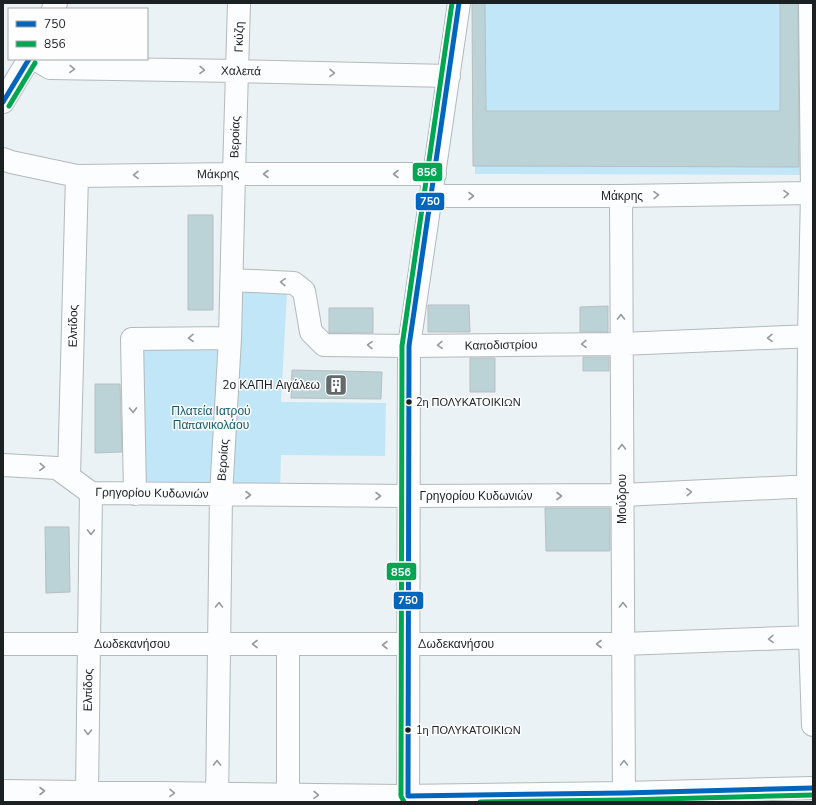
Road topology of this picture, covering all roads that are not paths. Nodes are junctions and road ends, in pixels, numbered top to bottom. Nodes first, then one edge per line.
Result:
1 (239, 3) edge
2 (459, 3) edge
3 (810, 3) edge
4 (812, 32) edge
5 (28, 60) edge
6 (37, 60) edge
7 (238, 71) junction
8 (449, 76) junction
9 (3, 102) edge
10 (3, 159) edge
11 (234, 174) junction
12 (435, 174) junction
13 (77, 176) junction
14 (813, 193) edge
15 (432, 196) junction
16 (620, 196) junction
17 (232, 280) junction
18 (811, 337) edge
19 (230, 338) junction
20 (621, 344) junction
21 (409, 346) junction
22 (3, 465) edge
23 (69, 476) junction
24 (810, 486) edge
25 (91, 493) junction
26 (135, 494) junction
27 (221, 495) junction
28 (622, 495) junction
29 (408, 496) junction
30 (811, 564) edge
31 (811, 638) edge
32 (3, 644) edge
33 (89, 644) junction
34 (218, 644) junction
35 (408, 644) junction
36 (623, 644) junction
37 (288, 645) junction
38 (813, 712) edge
39 (813, 725) edge
40 (813, 788) edge
41 (3, 791) edge
42 (87, 792) junction
43 (288, 794) junction
44 (217, 798) edge
45 (624, 798) edge
46 (408, 799) edge

1 - 7 street, Γκύζη
2 - 8 street
3 - 4 street
4 - 14 street
5 - 9 street
6 -> 7 street, Χαλεπά
7 -> 8 street, Χαλεπά
7 - 11 street, Βεροίας
8 - 12 street
10 - 13 street, Μάκρης
12 -> 11 street, Μάκρης
11 -> 13 street, Μάκρης
11 - 17 street, Βεροίας
12 - 15 street
13 - 23 street, Ελπίδος
16 -> 14 street, Μάκρης
14 - 18 street
15 -> 16 street, Μάκρης
15 - 21 street
20 -> 16 street, Μούδρου
17 - 19 street, Βεροίας
21 -> 17 street, Καποδιστρίου
18 -> 20 street, Καποδιστρίου
18 - 24 street
19 -> 26 street
19 - 27 street, Βεροίας
20 -> 21 street, Καποδιστρίου
28 -> 20 street, Μούδρου
21 - 29 street
22 -> 23 street, Γρηγορίου Κυδωνιών
23 - 25 street, Γρηγορίου Κυδωνιών
28 -> 24 street, Γρηγορίου Κυδωνιών
24 - 30 street
25 - 26 street, Γρηγορίου Κυδωνιών
25 -> 33 street, Ελπίδος
26 - 27 street, Γρηγορίου Κυδωνιών
27 -> 29 street, Γρηγορίου Κυδωνιών
34 -> 27 street, Βεροίας
29 -> 28 street, Γρηγορίου Κυδωνιών
36 -> 28 street, Μούδρου
29 - 35 street
30 - 31 street
31 -> 36 street, Δωδεκανήσου
31 - 38 street
32 - 33 street, Δωδεκανήσου
33 - 34 street, Δωδεκανήσου
33 -> 42 street, Ελπίδος
37 -> 34 street, Δωδεκανήσου
44 -> 34 street, Βεροίας
36 -> 35 street, Δωδεκανήσου
35 -> 37 street, Δωδεκανήσου
35 - 46 street
45 -> 36 street, Μούδρου
37 - 43 street
38 - 39 street
40 - 45 street
41 -> 42 street
42 -> 44 street
43 - 44 street
43 -> 46 street
45 - 46 street

